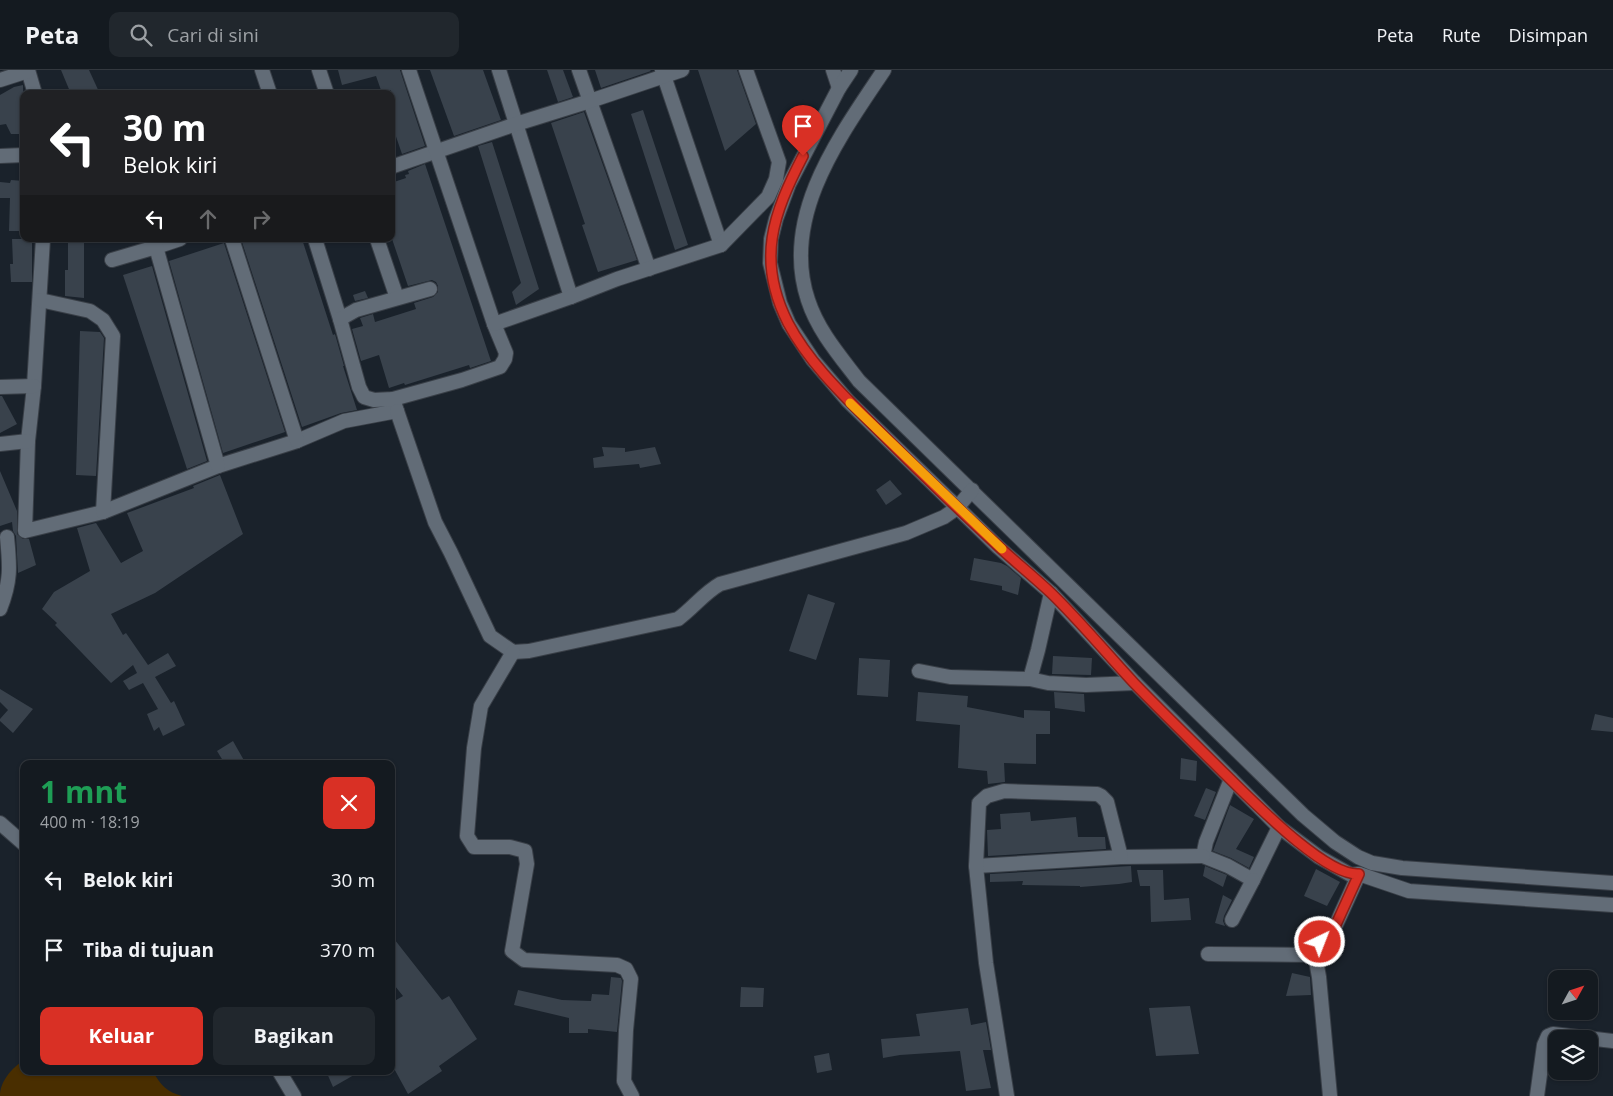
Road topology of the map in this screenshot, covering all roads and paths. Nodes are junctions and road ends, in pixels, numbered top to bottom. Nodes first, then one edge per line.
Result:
1 (28, 70) edge
2 (262, 70) edge
3 (319, 70) edge
4 (409, 70) edge
5 (499, 70) edge
6 (579, 70) edge
7 (682, 70) edge
8 (746, 70) edge
9 (833, 70) edge
10 (851, 70) edge
11 (884, 70) edge
12 (663, 73) edge
13 (0, 80) edge
14 (839, 88) junction
15 (34, 90) edge
16 (269, 90) edge
17 (326, 90) edge
18 (590, 101) junction
19 (516, 124) junction
20 (436, 152) junction
21 (20, 155) edge
22 (0, 156) edge
23 (395, 166) edge
24 (44, 242) edge
25 (233, 242) edge
26 (316, 242) edge
27 (378, 242) edge
28 (154, 243) edge
29 (721, 244) junction
30 (112, 260) dead end
31 (649, 268) junction
32 (430, 289) dead end
33 (397, 298) junction
34 (571, 298) junction
35 (40, 300) junction
36 (340, 319) junction
37 (494, 324) junction
38 (0, 386) edge
39 (34, 386) junction
40 (395, 405) junction
41 (28, 441) junction
42 (297, 441) junction
43 (0, 444) edge
44 (218, 466) junction
45 (972, 491) junction
46 (958, 507) junction
47 (103, 512) junction
48 (25, 531) junction
49 (4, 537) edge
50 (1051, 593) junction
51 (0, 609) edge
52 (513, 652) junction
53 (919, 672) dead end
54 (1030, 680) junction
55 (1135, 683) junction
56 (1231, 779) junction
57 (0, 823) edge
58 (1279, 827) junction
59 (20, 840) edge
60 (1203, 856) junction
61 (1121, 857) junction
62 (976, 866) junction
63 (1359, 874) junction
64 (1252, 880) junction
65 (1613, 883) edge
66 (1583, 892) junction
67 (1613, 906) edge
68 (1232, 920) dead end
69 (1208, 954) dead end
70 (1315, 955) junction
71 (1613, 1041) edge
72 (281, 1075) edge
73 (294, 1096) edge
74 (632, 1096) edge
75 (1007, 1096) edge
76 (1330, 1096) edge
77 (1537, 1096) edge

1 - 13 street
1 - 15 street
2 - 16 street
3 - 17 street
4 - 20 street
5 - 19 street
6 - 18 street
7 - 12 street
8 - 29 street
9 - 14 street
10 - 14 street
11 - 45 street
12 - 18 street
12 - 29 street
14 - 46 street
18 - 19 street
18 - 31 street
19 - 20 street
19 - 34 street
20 - 23 street
20 - 37 street
21 - 22 street
24 - 35 street
25 - 42 street
26 - 36 street
27 - 33 street
28 - 30 street
28 - 44 street
29 - 31 street
31 - 34 street
32 - 33 street
33 - 36 street
34 - 37 street
35 - 39 street
35 - 47 street
36 - 40 street
37 - 40 street
38 - 39 street
39 - 41 street
40 - 42 street
40 - 52 street
41 - 43 street
41 - 48 street
42 - 44 street
44 - 47 street
45 - 46 street
45 - 66 street
46 - 50 street
46 - 52 street
47 - 48 street
48 - 49 street
49 - 51 street
50 - 54 street
50 - 55 street
52 - 74 street
53 - 54 street
54 - 55 street
55 - 56 street
56 - 58 street
56 - 60 street
57 - 59 street
58 - 63 street
58 - 64 street
60 - 61 street
60 - 64 street
61 - 62 street
61 - 62 street
62 - 75 street
63 - 66 street
63 - 70 street
64 - 68 street
65 - 66 street
66 - 67 street
69 - 70 street
70 - 76 street
71 - 77 street
72 - 73 street

